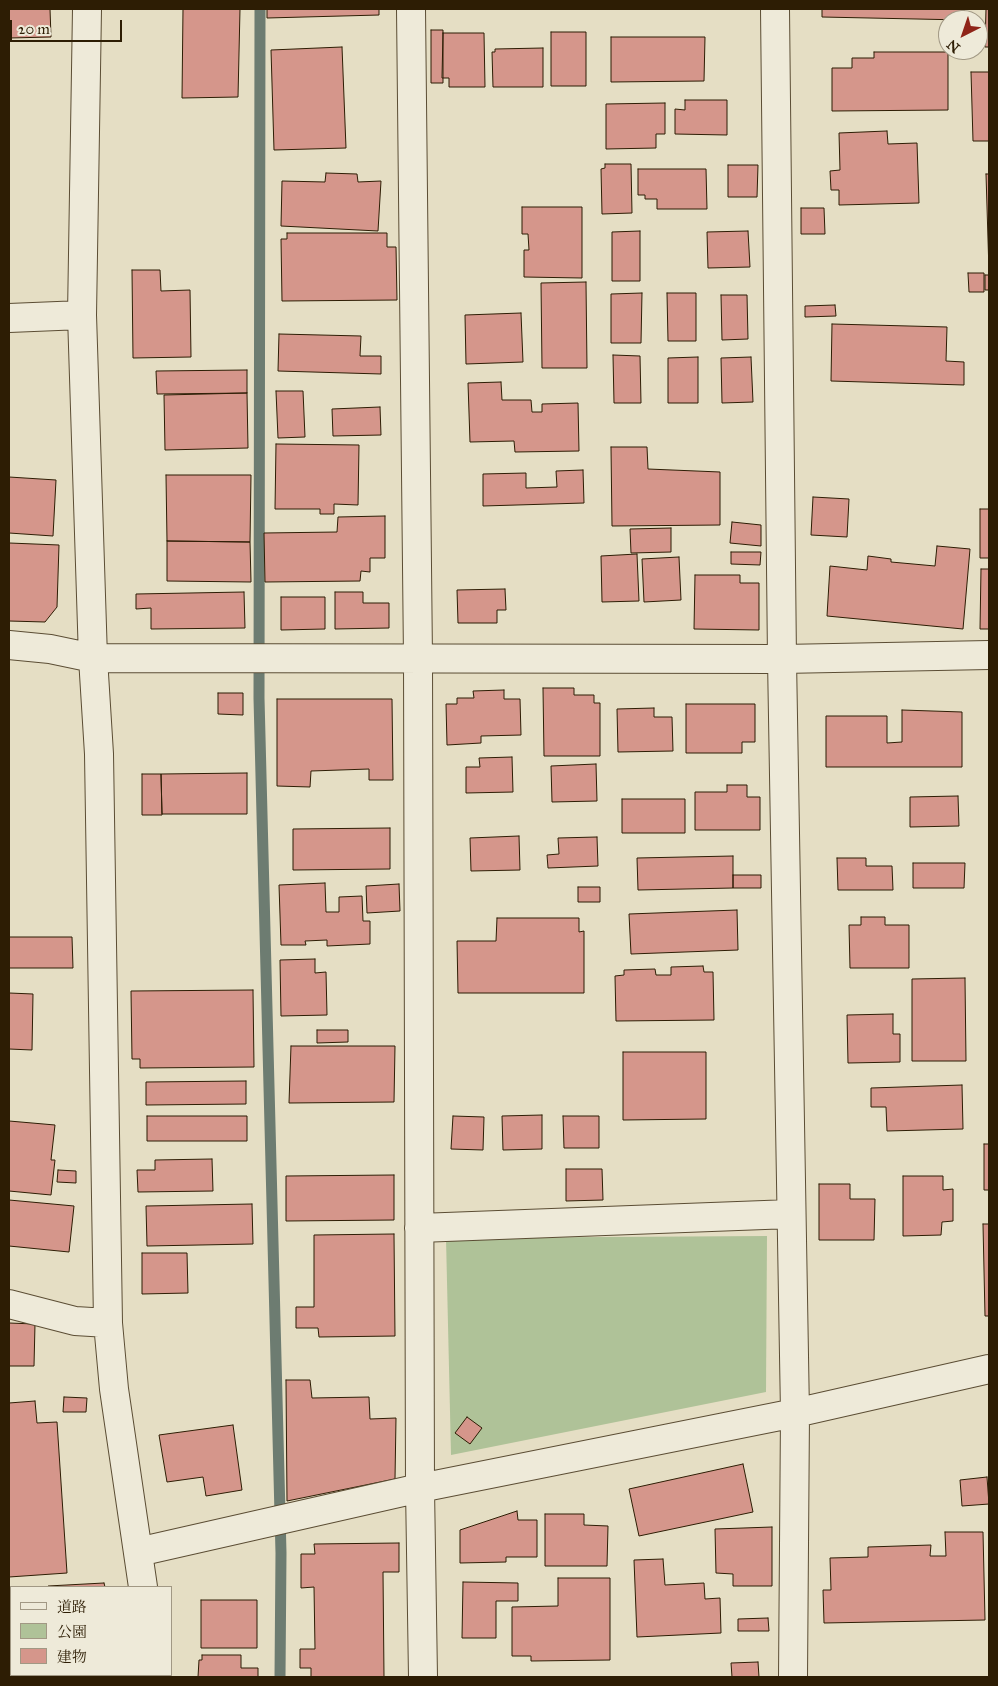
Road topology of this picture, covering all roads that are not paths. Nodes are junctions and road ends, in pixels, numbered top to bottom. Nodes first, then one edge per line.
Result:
1 (87, 9) edge
2 (411, 9) edge
3 (775, 9) edge
4 (82, 315) junction
5 (9, 318) edge
6 (9, 646) edge
7 (989, 654) edge
8 (92, 658) junction
9 (418, 658) junction
10 (782, 659) junction
11 (791, 1214) junction
12 (419, 1228) junction
13 (9, 1304) edge
14 (108, 1323) junction
15 (989, 1368) edge
16 (795, 1413) junction
17 (420, 1488) junction
18 (138, 1552) junction
19 (143, 1586) edge
20 (422, 1677) edge
21 (793, 1677) edge

1 - 4 street
2 - 9 street
3 - 10 street
4 - 5 street
4 - 8 street
6 - 8 street
7 - 10 street
8 - 9 street
8 - 14 street
9 - 10 street
9 - 12 street
10 - 11 street
11 - 12 street
11 - 16 street
12 - 17 street
13 - 14 street
14 - 18 street
15 - 16 street
16 - 17 street
16 - 21 street
17 - 18 street
17 - 20 street
18 - 19 street

